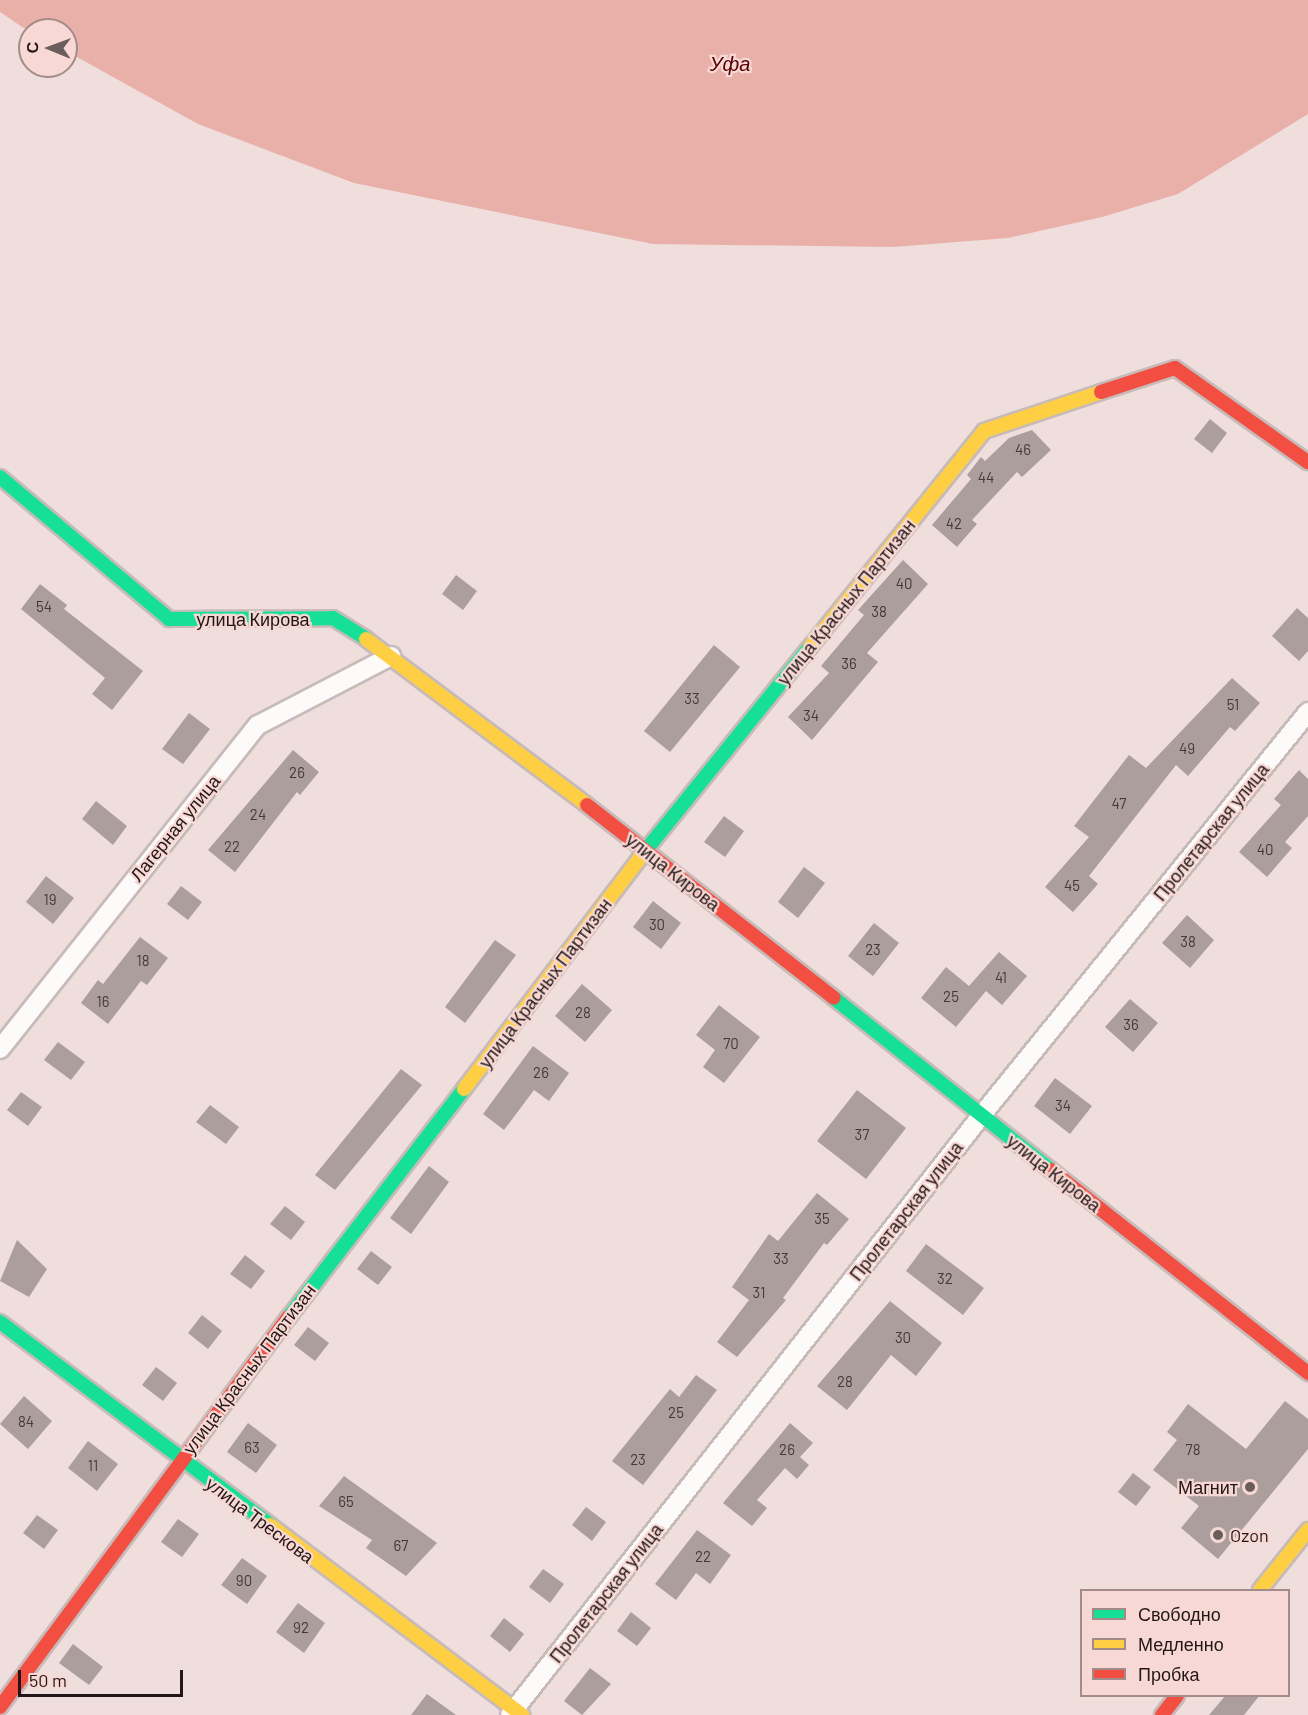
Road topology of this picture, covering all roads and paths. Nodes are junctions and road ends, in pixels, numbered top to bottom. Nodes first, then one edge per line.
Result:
1 (1308, 462) edge
2 (0, 477) edge
3 (391, 656) junction
4 (1308, 712) edge
5 (646, 850) junction
6 (0, 1049) edge
7 (981, 1116) junction
8 (0, 1322) edge
9 (1308, 1373) edge
10 (180, 1460) junction
11 (1308, 1530) edge
12 (1261, 1589) edge
13 (1176, 1697) edge
14 (0, 1707) edge
15 (516, 1713) edge
16 (1162, 1715) edge

1 - 5 street, улица Красных Партизан
2 - 3 street, улица Кирова
3 - 5 street, улица Кирова
3 - 6 street, Лагерная улица
4 - 7 street, Пролетарская улица
5 - 7 street, улица Кирова
5 - 10 street, улица Красных Партизан
7 - 9 street, улица Кирова
7 - 15 street, Пролетарская улица
8 - 10 street, улица Трескова
10 - 14 street, улица Красных Партизан
10 - 15 street, улица Трескова
11 - 12 street
13 - 16 street

